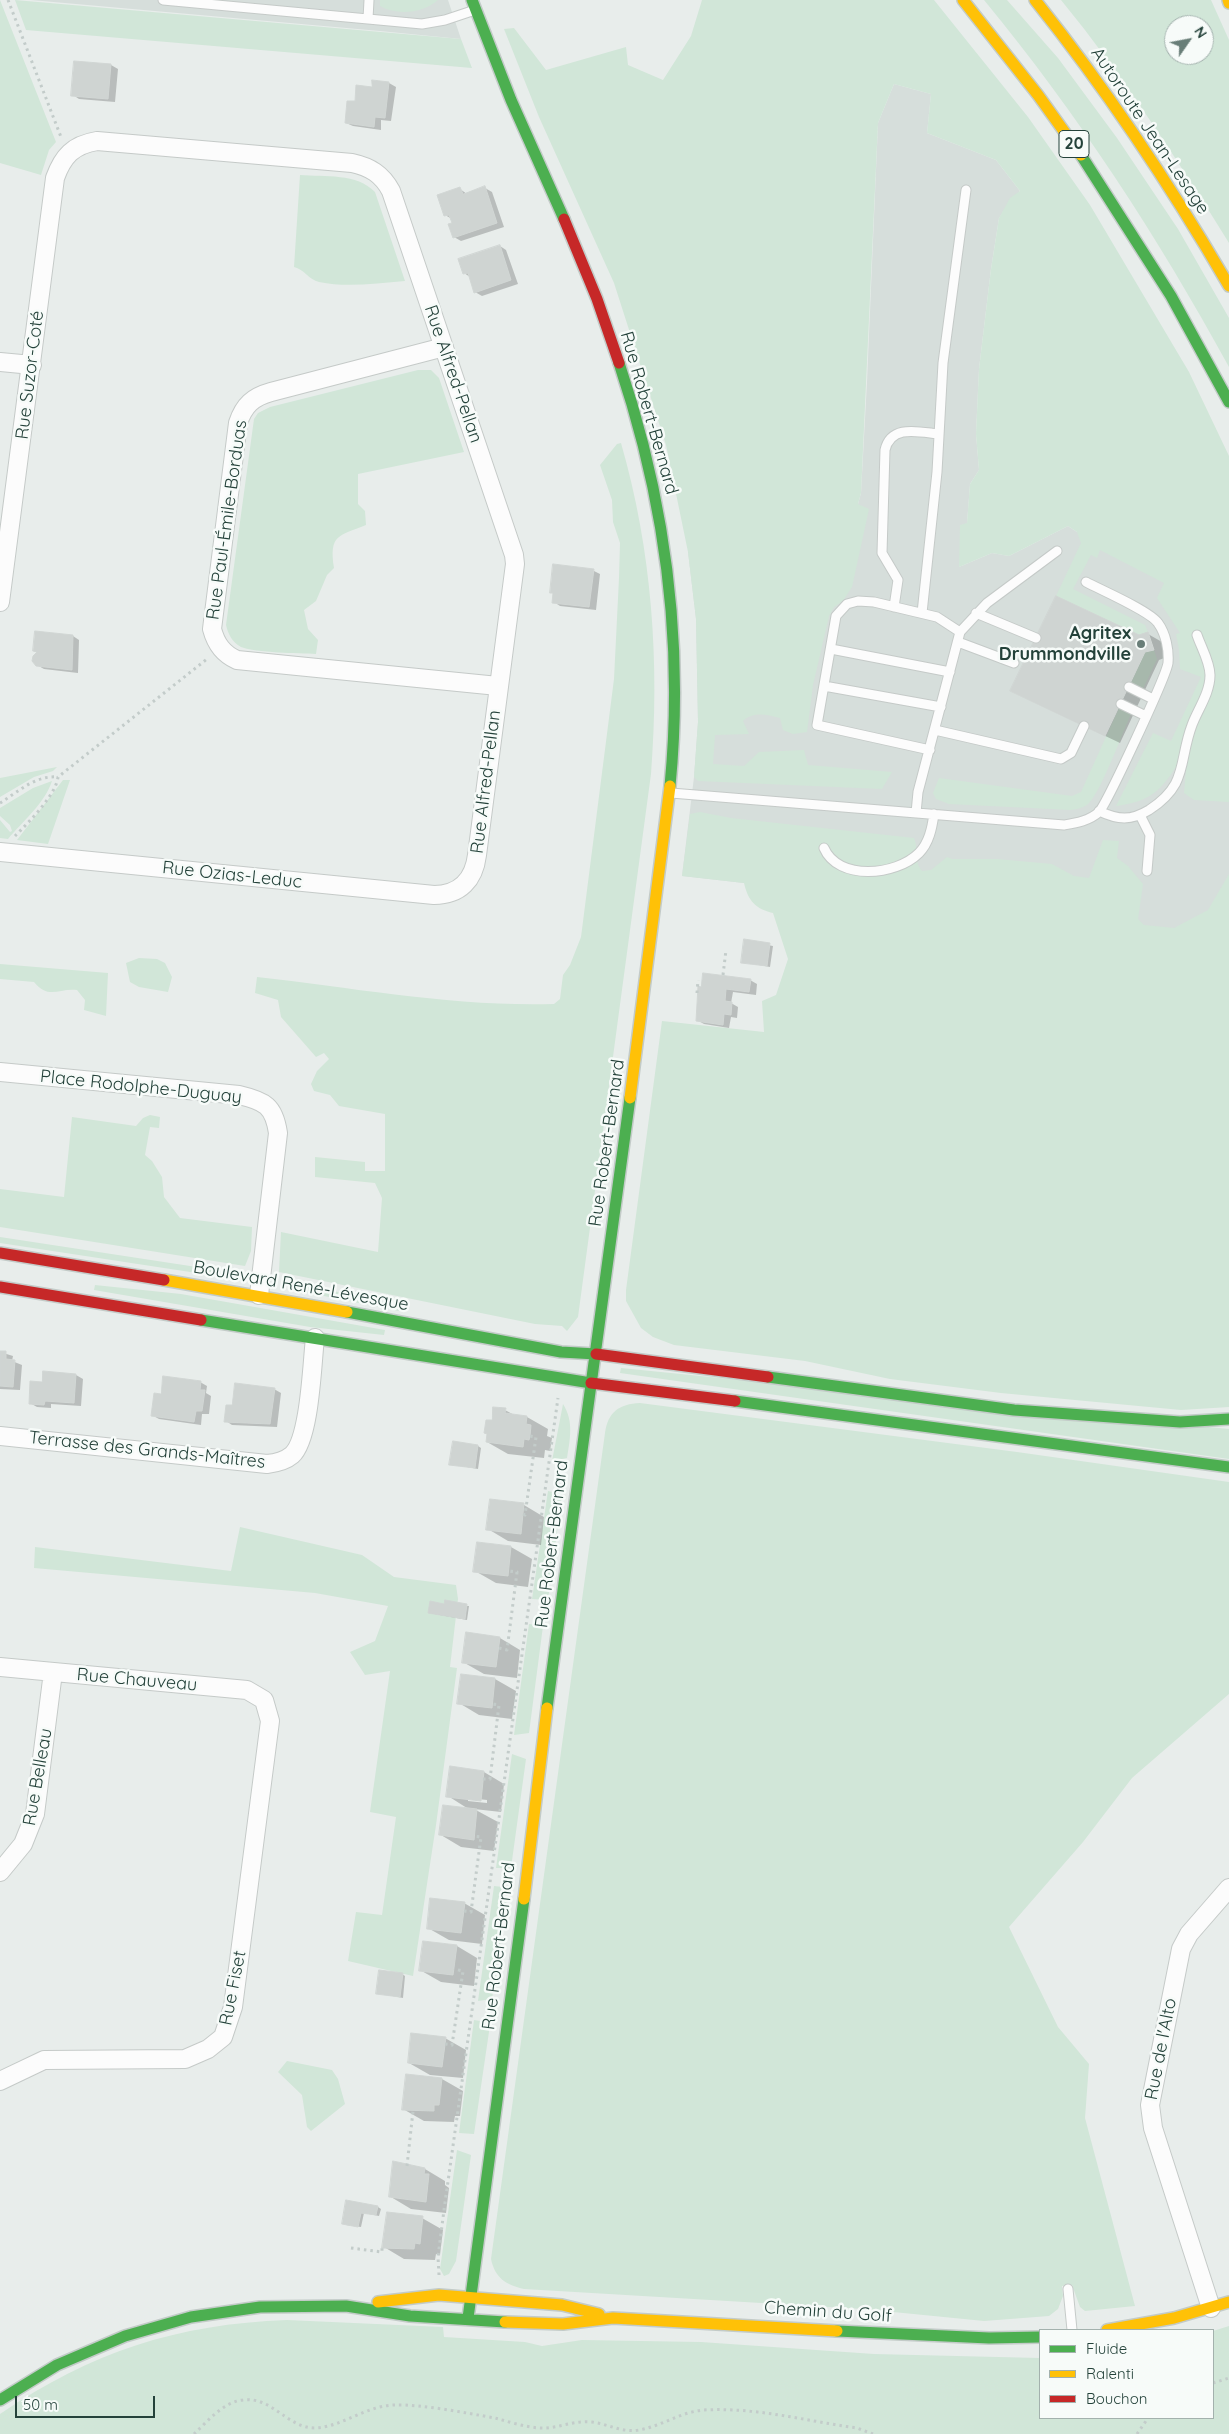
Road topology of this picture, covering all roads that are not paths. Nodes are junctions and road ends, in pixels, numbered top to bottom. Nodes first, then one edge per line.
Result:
1 (163, 0) edge
2 (370, 0) edge
3 (963, 0) edge
4 (1035, 0) edge
5 (216, 2) edge
6 (474, 5) edge
7 (368, 19) junction
8 (65, 144) joint
9 (966, 190) dead end
10 (1229, 286) edge
11 (444, 347) junction
12 (0, 362) edge
13 (32, 364) junction
14 (1229, 402) edge
15 (939, 434) junction
16 (1057, 551) dead end
17 (1086, 582) dead end
18 (0, 602) edge
19 (894, 607) junction
20 (922, 613) junction
21 (976, 613) junction
22 (960, 632) junction
23 (1197, 635) dead end
24 (1036, 638) dead end
25 (958, 642) junction
26 (831, 649) junction
27 (1014, 663) dead end
28 (950, 672) junction
29 (498, 686) junction
30 (824, 686) junction
31 (1129, 687) dead end
32 (1153, 699) junction
33 (1121, 704) dead end
34 (941, 708) junction
35 (1146, 716) junction
36 (1084, 726) dead end
37 (935, 730) junction
38 (930, 750) junction
39 (670, 794) junction
40 (1099, 811) junction
41 (916, 813) junction
42 (934, 814) junction
43 (1140, 815) junction
44 (6, 846) edge
45 (824, 848) dead end
46 (1147, 871) dead end
47 (462, 887) joint
48 (0, 1072) edge
49 (0, 1253) edge
50 (0, 1287) edge
51 (260, 1295) junction
52 (315, 1338) junction
53 (596, 1354) junction
54 (591, 1383) junction
55 (1229, 1419) edge
56 (0, 1436) edge
57 (1229, 1467) edge
58 (0, 1667) edge
59 (53, 1672) junction
60 (268, 1707) joint
61 (0, 1872) edge
62 (1229, 1888) edge
63 (0, 2081) edge
64 (1068, 2289) dead end
65 (471, 2298) junction
66 (1229, 2302) edge
67 (346, 2306) junction
68 (1210, 2308) junction
69 (468, 2318) junction
70 (613, 2318) junction
71 (1072, 2329) edge
72 (1113, 2329) edge
73 (1039, 2337) edge
74 (0, 2400) edge

1 - 5 lane
2 - 7 lane
3 - 14 main road, 20
4 - 10 main road, Autoroute Jean-Lesage
5 - 7 lane
6 - 7 lane
6 - 39 main road, Rue Robert-Bernard
8 - 11 street, Rue Alfred-Pellan
8 - 13 street, Rue Suzor-Coté
9 - 15 lane
11 - 29 street, Rue Alfred-Pellan
11 - 29 street, Rue Paul-Émile-Borduas
12 - 13 street
13 - 18 street, Rue Suzor-Coté
15 - 19 lane
15 - 20 lane
16 - 21 lane
17 - 32 lane
19 - 20 lane
19 - 26 lane
20 - 22 lane
21 - 22 lane
21 - 24 lane
22 - 25 lane
23 - 43 lane
25 - 27 lane
25 - 28 lane
26 - 28 lane
26 - 30 lane
28 - 34 lane
29 - 47 street, Rue Alfred-Pellan
30 - 34 lane
30 - 38 lane
31 - 32 lane
32 - 35 lane
33 - 35 lane
34 - 37 lane
35 - 40 lane
36 - 37 lane
37 - 38 lane
38 - 41 lane
39 - 41 lane
39 - 53 main road, Rue Robert-Bernard
40 - 42 lane
40 - 43 lane
41 - 42 lane
42 - 45 lane
43 - 46 lane
44 - 47 street, Rue Ozias-Leduc
48 - 51 street, Place Rodolphe-Duguay
49 - 51 main road, Boulevard René-Lévesque
50 - 52 main road
51 - 53 main road, Boulevard René-Lévesque
52 - 54 main road
52 - 56 street, Terrasse des Grands-Maîtres
53 - 54 main road, Rue Robert-Bernard
53 - 55 main road, Boulevard René-Lévesque
54 - 57 main road
54 - 65 main road, Rue Robert-Bernard
58 - 59 street, Rue Chauveau
59 - 60 street, Rue Chauveau
59 - 61 street, Rue Belleau
60 - 63 street, Rue Fiset
62 - 68 street, Rue de l'Alto
64 - 71 lane
65 - 67 main road
65 - 69 main road, Rue Robert-Bernard
65 - 70 main road
66 - 68 main road
67 - 69 main road
67 - 74 main road
68 - 72 main road
69 - 70 main road
70 - 73 main road, Chemin du Golf

